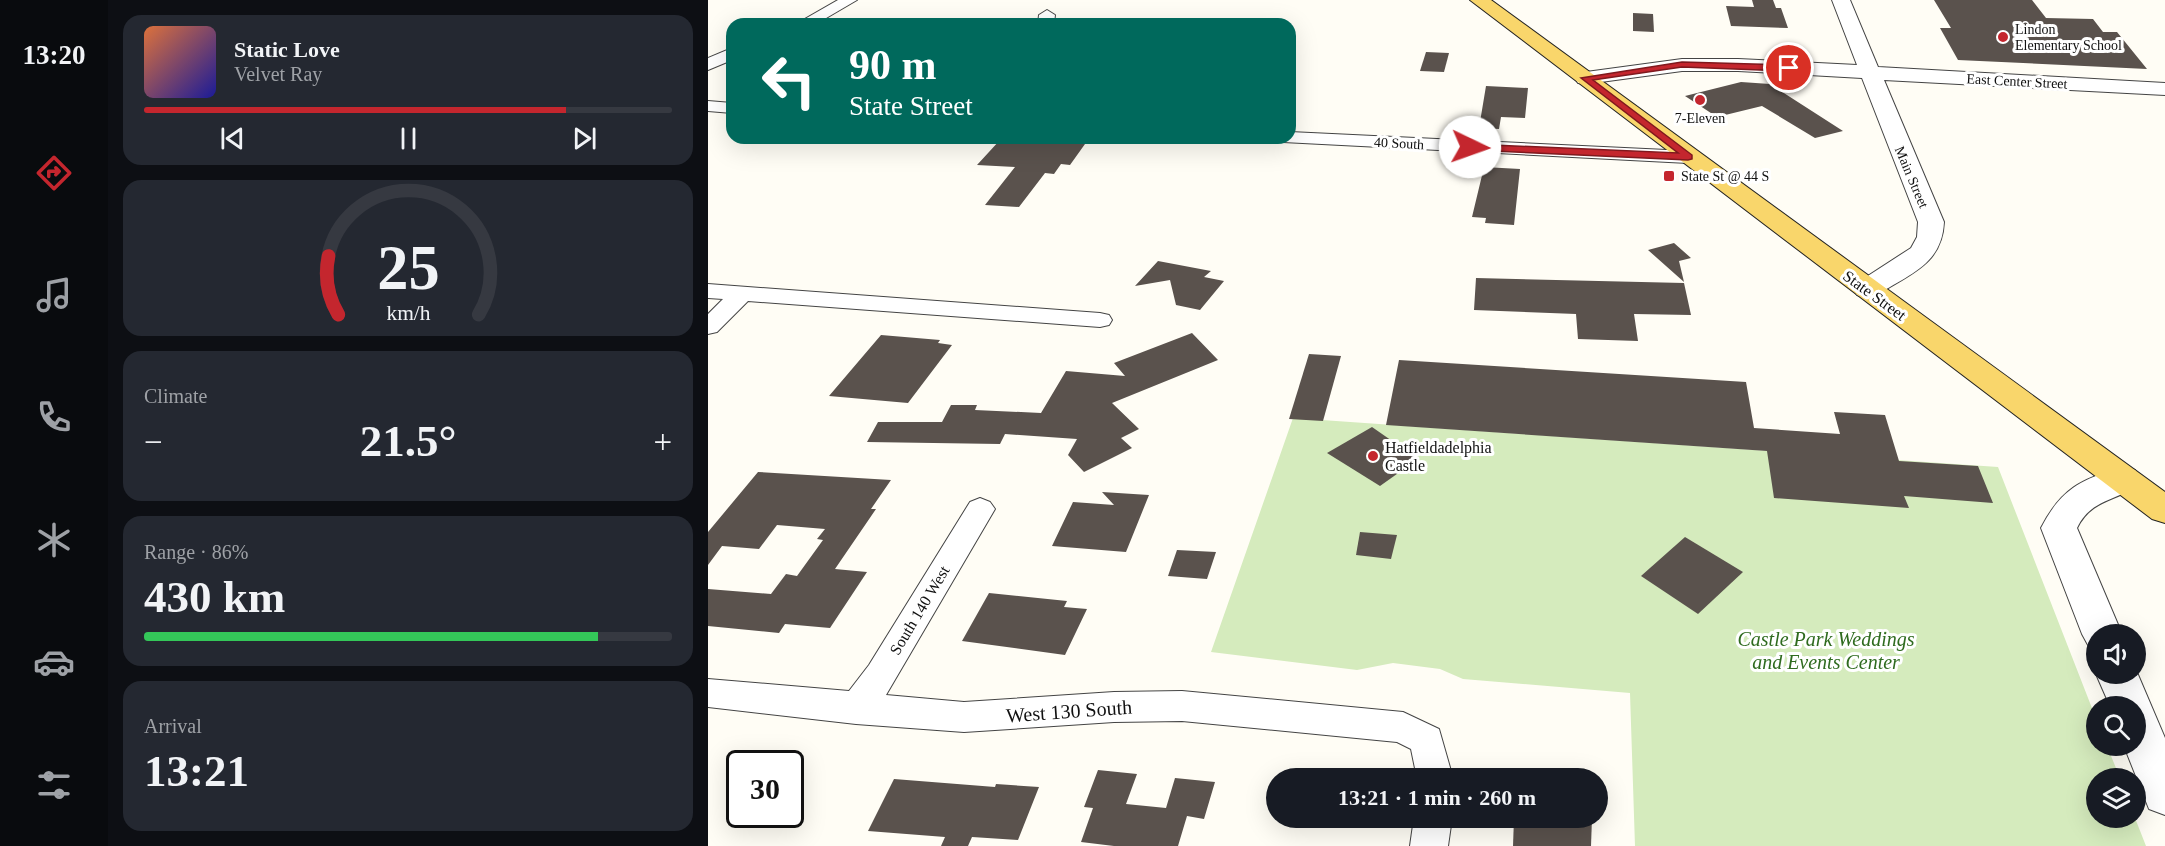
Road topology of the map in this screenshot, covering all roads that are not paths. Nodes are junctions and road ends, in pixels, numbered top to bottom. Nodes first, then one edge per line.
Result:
1 (849, 0) edge
2 (1479, 0) edge
3 (1841, 0) edge
4 (815, 18) edge
5 (726, 56) edge
6 (708, 65) edge
7 (1869, 73) junction
8 (1586, 78) junction
9 (2165, 89) edge
10 (708, 106) edge
11 (726, 108) edge
12 (1296, 138) edge
13 (1688, 157) junction
14 (1867, 289) junction
15 (708, 291) edge
16 (742, 294) junction
17 (1100, 320) dead end
18 (708, 327) edge
19 (2123, 479) junction
20 (980, 508) dead end
21 (2165, 510) edge
22 (2098, 624) edge
23 (708, 693) edge
24 (856, 709) junction
25 (2146, 746) edge
26 (1434, 768) edge
27 (2165, 794) edge
28 (1432, 828) edge
29 (1429, 846) edge

1 - 4 street
2 - 8 main road, State Street
3 - 7 street, Main Street
5 - 6 street
7 - 8 street, East Center Street
7 - 9 street, East Center Street
7 - 14 street, Main Street
8 - 13 main road, State Street
10 - 11 street
12 - 13 street, 40 South
13 - 14 main road, State Street
14 - 19 main road, State Street
15 - 16 street
16 - 17 street
16 - 18 street
19 - 21 main road, State Street
19 - 22 street
20 - 24 street, South 140 West
23 - 24 street, West 130 South
24 - 26 street, West 130 South
25 - 27 street
28 - 29 street

